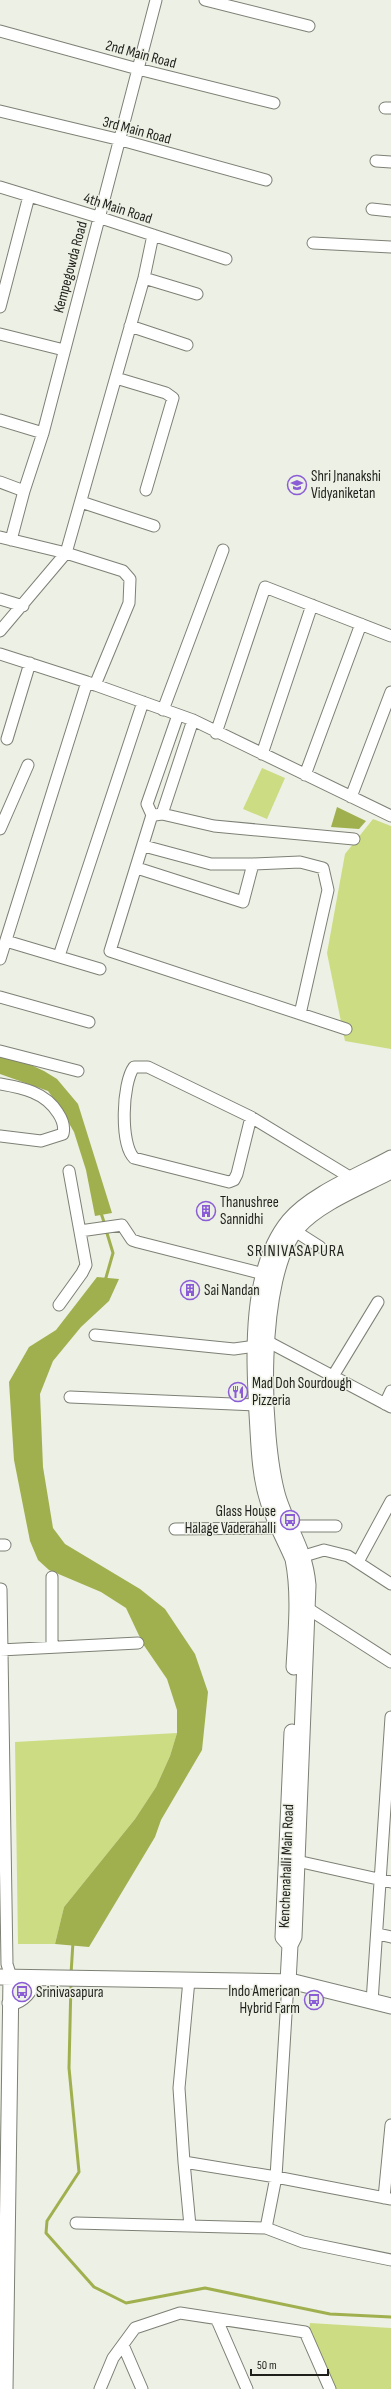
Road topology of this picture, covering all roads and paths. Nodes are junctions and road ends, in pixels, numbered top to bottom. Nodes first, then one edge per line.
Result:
1 (156, 0) edge
2 (206, 0) edge
3 (309, 26) dead end
4 (0, 31) edge
5 (138, 69) junction
6 (274, 103) dead end
7 (0, 111) edge
8 (121, 140) junction
9 (376, 160) dead end
10 (391, 162) edge
11 (266, 180) dead end
12 (0, 187) edge
13 (29, 196) junction
14 (372, 209) dead end
15 (391, 210) edge
16 (98, 217) junction
17 (154, 235) junction
18 (313, 243) dead end
19 (391, 247) edge
20 (226, 259) dead end
21 (144, 278) junction
22 (198, 294) dead end
23 (0, 307) edge
24 (130, 326) junction
25 (0, 334) edge
26 (187, 345) dead end
27 (64, 350) junction
28 (116, 378) junction
29 (0, 420) edge
30 (43, 432) junction
31 (0, 482) edge
32 (146, 490) dead end
33 (24, 491) junction
34 (81, 502) junction
35 (154, 526) dead end
36 (0, 537) edge
37 (11, 540) junction
38 (223, 550) dead end
39 (66, 554) junction
40 (0, 599) edge
41 (312, 605) junction
42 (23, 606) junction
43 (361, 624) junction
44 (0, 631) edge
45 (391, 636) edge
46 (0, 654) edge
47 (30, 663) junction
48 (91, 683) junction
49 (391, 692) edge
50 (143, 702) junction
51 (163, 710) junction
52 (178, 715) junction
53 (193, 720) junction
54 (216, 733) junction
55 (7, 739) dead end
56 (262, 754) junction
57 (28, 765) dead end
58 (305, 776) junction
59 (351, 797) junction
60 (157, 814) junction
61 (391, 816) edge
62 (0, 829) edge
63 (354, 839) dead end
64 (144, 846) junction
65 (253, 864) junction
66 (137, 868) junction
67 (6, 942) junction
68 (59, 956) junction
69 (0, 959) edge
70 (100, 969) dead end
71 (0, 997) edge
72 (300, 1014) junction
73 (89, 1022) dead end
74 (346, 1029) dead end
75 (0, 1051) edge
76 (78, 1071) dead end
77 (0, 1084) edge
78 (251, 1117) junction
79 (0, 1136) edge
80 (391, 1158) edge
81 (68, 1171) dead end
82 (391, 1171) edge
83 (353, 1179) junction
84 (80, 1231) junction
85 (295, 1231) junction
86 (320, 1247) dead end
87 (264, 1274) junction
88 (378, 1302) dead end
89 (60, 1305) dead end
90 (95, 1335) dead end
91 (260, 1341) junction
92 (333, 1376) junction
93 (391, 1391) edge
94 (70, 1397) dead end
95 (257, 1405) junction
96 (388, 1405) edge
97 (391, 1500) edge
98 (336, 1526) dead end
99 (285, 1527) junction
100 (175, 1529) dead end
101 (304, 1556) junction
102 (358, 1562) junction
103 (52, 1577) dead end
104 (391, 1584) edge
105 (2, 1589) dead end
106 (302, 1607) junction
107 (138, 1643) dead end
108 (52, 1647) junction
109 (1, 1650) edge
110 (391, 1662) edge
111 (391, 1717) edge
112 (2, 1814) edge
113 (297, 1861) junction
114 (386, 1881) edge
115 (378, 1934) junction
116 (391, 1937) edge
117 (290, 1945) junction
118 (4, 1972) edge
119 (33, 1978) junction
120 (189, 1980) junction
121 (288, 1982) junction
122 (372, 2002) junction
123 (10, 2003) junction
124 (391, 2006) edge
125 (391, 2124) edge
126 (184, 2162) junction
127 (4, 2166) edge
128 (276, 2177) junction
129 (388, 2199) edge
130 (76, 2223) dead end
131 (190, 2226) junction
132 (266, 2228) junction
133 (391, 2260) edge
134 (217, 2320) junction
135 (123, 2345) junction
136 (5, 2389) edge
137 (100, 2389) edge
138 (142, 2389) edge
139 (247, 2389) edge
140 (330, 2389) edge

1 - 5 street, Kempegowda Road
2 - 3 street
4 - 5 street, 2nd Main Road
5 - 6 street, 2nd Main Road
5 - 8 street, Kempegowda Road
7 - 8 street, 3rd Main Road
8 - 11 street, 3rd Main Road
8 - 16 street, Kempegowda Road
9 - 10 street
12 - 13 street, 4th Main Road
13 - 16 street, 4th Main Road
13 - 23 street
14 - 15 street
16 - 17 street, 4th Main Road
16 - 27 street, Kempegowda Road
17 - 20 street, 4th Main Road
17 - 21 street
18 - 19 street
21 - 22 street
21 - 24 street
24 - 26 street
24 - 28 street
25 - 27 street
27 - 30 street, Kempegowda Road
28 - 32 street
28 - 34 street
29 - 30 street
30 - 33 street, Kempegowda Road
31 - 33 street
33 - 37 street, Kempegowda Road
34 - 35 street
34 - 39 street
36 - 37 street
37 - 39 street
38 - 51 street
39 - 42 street
39 - 48 street
40 - 42 street
41 - 43 street
41 - 54 street
41 - 56 street
42 - 44 street
43 - 45 street
43 - 58 street
46 - 47 street
47 - 48 street
47 - 55 street
48 - 50 street
48 - 67 street
49 - 59 street
50 - 51 street
50 - 68 street
51 - 52 street
52 - 53 street
52 - 60 street
53 - 54 street
53 - 60 street
54 - 56 street
56 - 58 street
57 - 62 street
58 - 59 street
59 - 61 street
60 - 63 street
60 - 64 street
64 - 65 street
64 - 66 street
65 - 66 street
65 - 72 street
66 - 72 street
67 - 68 street
67 - 69 street
68 - 70 street
71 - 73 street
72 - 74 street
75 - 76 street
77 - 79 street
78 - 78 street
78 - 83 street
80 - 83 main road, Kenchenahalli Main Road
81 - 84 street
82 - 85 main road, Kenchenahalli Main Road
83 - 87 main road, Kenchenahalli Main Road
84 - 87 street
84 - 89 street
85 - 86 street
85 - 91 main road, Kenchenahalli Main Road
87 - 91 main road, Kenchenahalli Main Road
88 - 92 street
90 - 91 street
91 - 92 street
91 - 95 main road, Kenchenahalli Main Road
91 - 99 main road, Kenchenahalli Main Road
92 - 96 street
93 - 96 street
94 - 95 street
95 - 99 main road, Kenchenahalli Main Road
97 - 102 street
98 - 99 street
99 - 100 street
99 - 101 main road, Kenchenahalli Main Road
99 - 106 main road, Kenchenahalli Main Road
101 - 102 street
101 - 106 main road, Kenchenahalli Main Road
102 - 104 street
103 - 108 street
105 - 109 street
106 - 110 street
106 - 113 main road, Kenchenahalli Main Road
106 - 117 main road, Kenchenahalli Main Road
107 - 108 street
108 - 109 street
109 - 112 street
111 - 114 street
112 - 118 street
113 - 114 street
113 - 117 main road, Kenchenahalli Main Road
114 - 115 street
115 - 116 street
115 - 122 street
117 - 121 main road
118 - 119 main road
118 - 123 main road
119 - 120 main road
119 - 123 main road
120 - 121 main road
120 - 126 street
121 - 122 main road
121 - 128 street
122 - 124 main road
123 - 127 main road
125 - 129 street
126 - 128 street
126 - 131 street
127 - 136 main road
128 - 129 street
128 - 132 street
130 - 131 street
131 - 132 street
132 - 133 street
134 - 135 street
134 - 139 street
134 - 140 street
135 - 137 street
135 - 138 street

